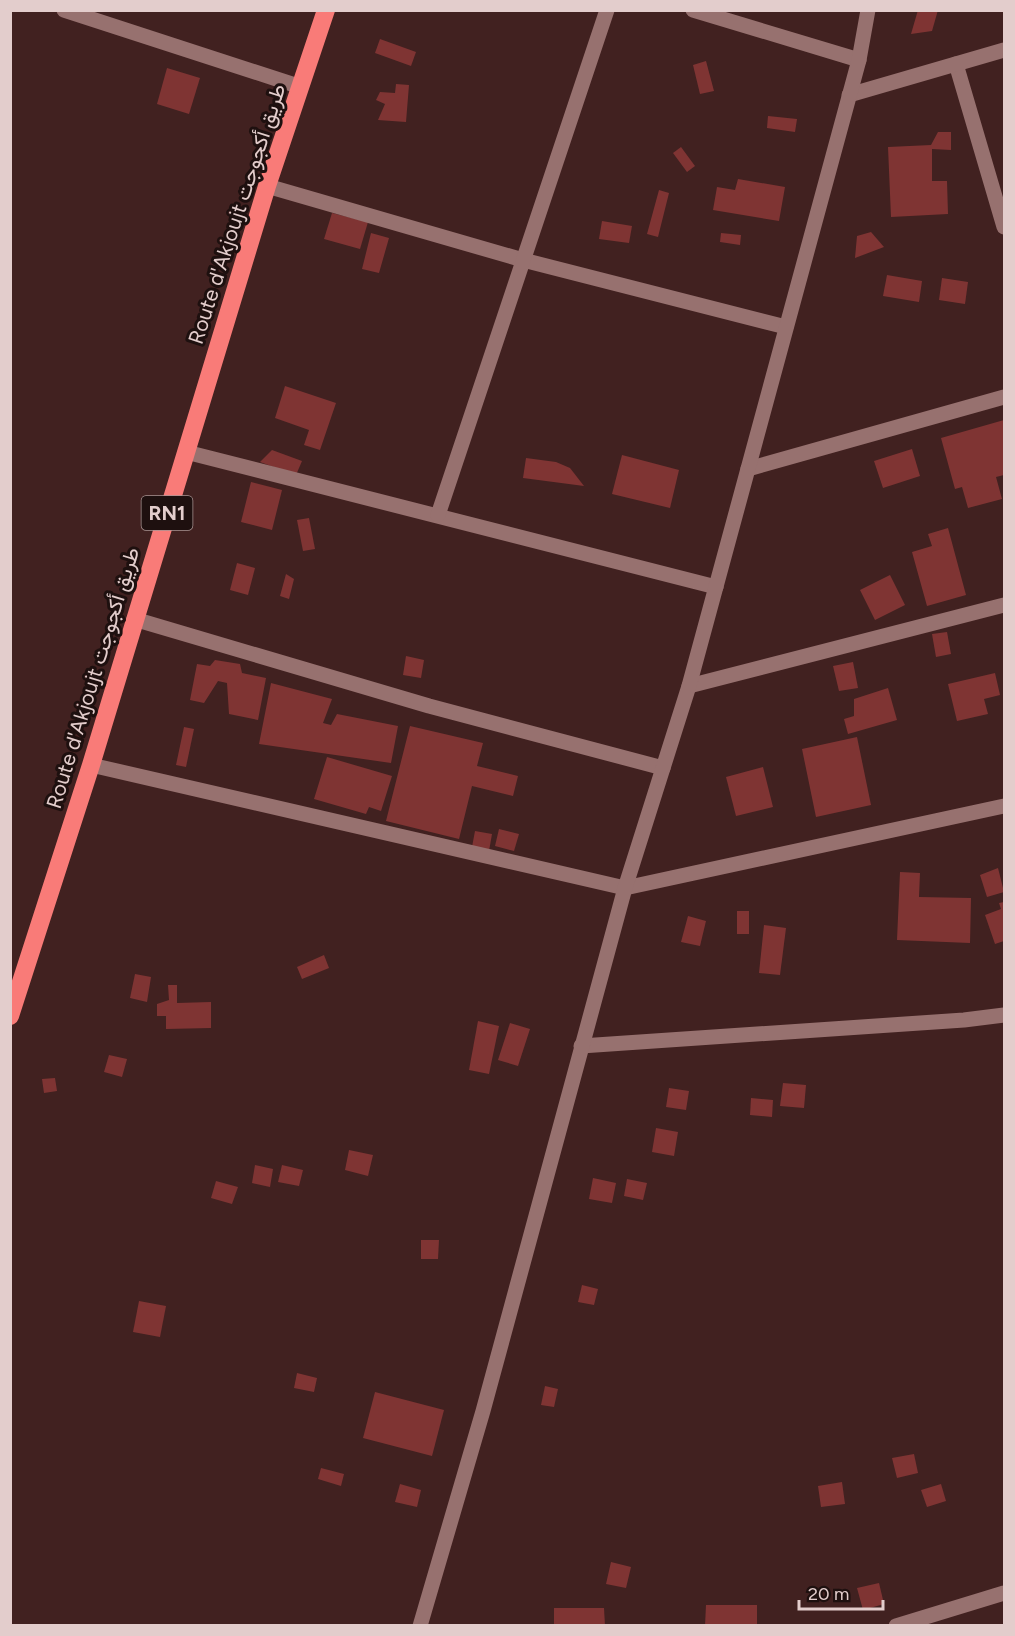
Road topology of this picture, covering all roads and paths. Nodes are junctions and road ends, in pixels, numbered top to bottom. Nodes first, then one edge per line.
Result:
1 (64, 10) edge
2 (326, 10) edge
3 (607, 10) edge
4 (693, 10) edge
5 (868, 10) edge
6 (1005, 50) edge
7 (859, 60) junction
8 (956, 64) junction
9 (301, 87) junction
10 (849, 95) junction
11 (267, 186) junction
12 (1005, 227) edge
13 (523, 260) junction
14 (786, 327) junction
15 (1005, 397) edge
16 (186, 452) junction
17 (748, 469) junction
18 (438, 515) junction
19 (716, 587) junction
20 (1005, 604) edge
21 (134, 619) junction
22 (689, 686) junction
23 (91, 765) junction
24 (663, 768) junction
25 (1005, 806) edge
26 (625, 888) junction
27 (1005, 1015) edge
28 (10, 1016) edge
29 (581, 1046) junction
30 (1005, 1593) edge
31 (420, 1626) edge
32 (896, 1626) edge

1 - 9 street
2 - 9 highway, Route d'Akjoujt طريق أكجوجت / RN1
3 - 13 street
4 - 7 street
5 - 7 street
6 - 8 street
7 - 10 street
8 - 10 street
8 - 12 street
9 - 11 highway, Route d'Akjoujt طريق أكجوجت / RN1
10 - 14 street
11 - 13 street
11 - 16 highway, Route d'Akjoujt طريق أكجوجت / RN1
13 - 14 street
13 - 18 street
14 - 17 street
15 - 17 street
16 - 18 street
16 - 21 highway, Route d'Akjoujt طريق أكجوجت / RN1
17 - 19 street
18 - 19 street
19 - 22 street
20 - 22 street
21 - 23 highway, Route d'Akjoujt طريق أكجوجت / RN1
21 - 24 street
22 - 24 street
23 - 26 street
23 - 28 highway, Route d'Akjoujt طريق أكجوجت / RN1
24 - 26 street
25 - 26 street
26 - 29 street
27 - 29 street
29 - 31 street
30 - 32 street

